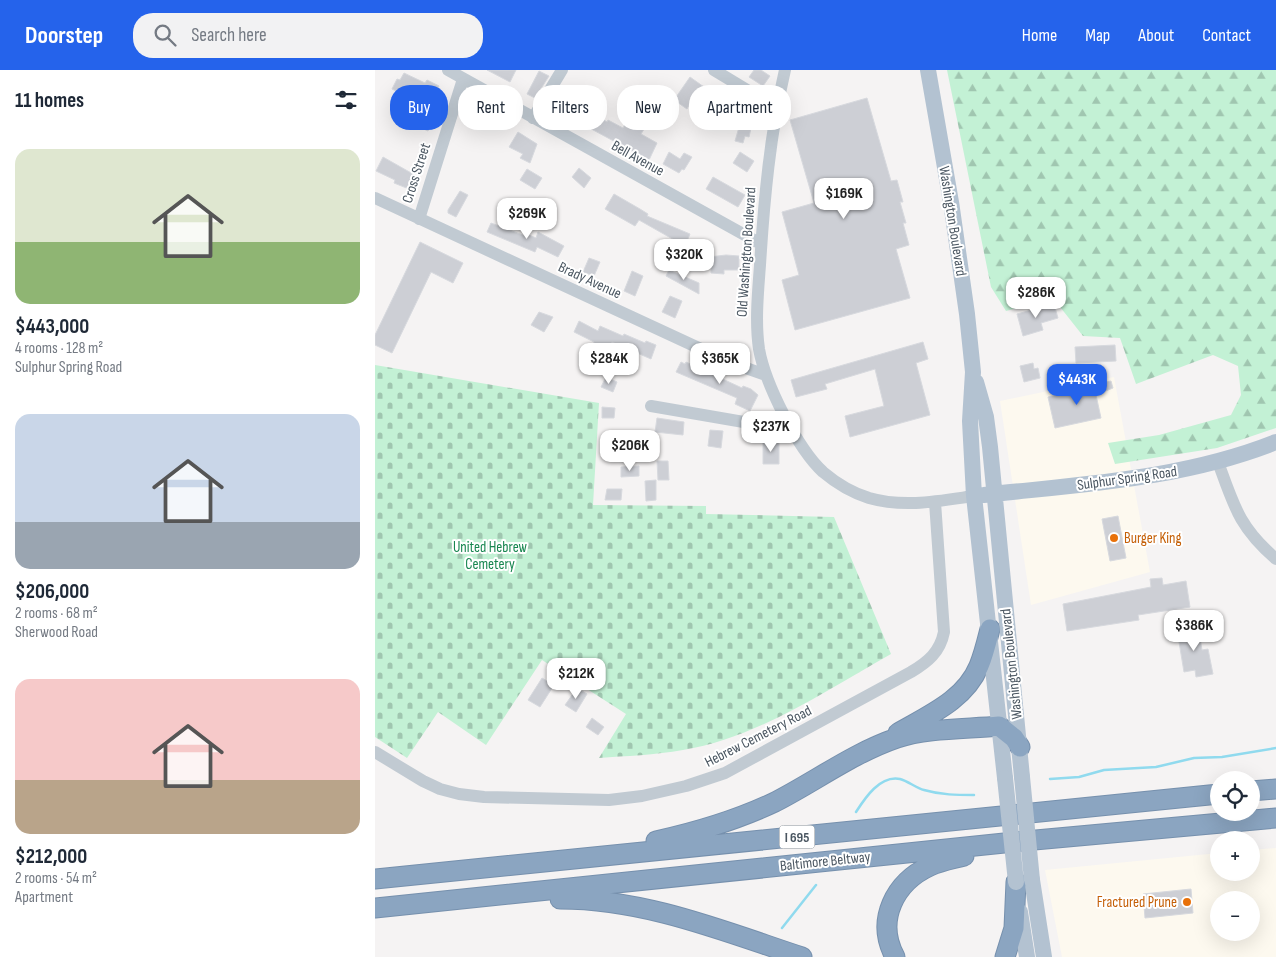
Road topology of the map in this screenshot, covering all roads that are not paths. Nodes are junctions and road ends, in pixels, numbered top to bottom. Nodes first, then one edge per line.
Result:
1 (448, 70) edge
2 (562, 70) edge
3 (714, 70) edge
4 (785, 70) edge
5 (928, 70) edge
6 (463, 79) junction
7 (553, 85) edge
8 (739, 85) edge
9 (782, 85) edge
10 (533, 118) edge
11 (555, 130) edge
12 (774, 130) edge
13 (375, 198) edge
14 (419, 219) junction
15 (761, 244) junction
16 (973, 372) junction
17 (766, 376) junction
18 (651, 406) dead end
19 (793, 428) junction
20 (1276, 442) edge
21 (1218, 462) junction
22 (994, 494) junction
23 (974, 496) junction
24 (935, 502) junction
25 (1276, 559) edge
26 (990, 629) junction
27 (999, 726) junction
28 (1019, 747) junction
29 (871, 748) junction
30 (375, 752) edge
31 (1276, 788) edge
32 (1260, 790) edge
33 (1210, 795) edge
34 (1276, 818) edge
35 (1014, 842) junction
36 (549, 862) junction
37 (375, 879) edge
38 (1024, 881) junction
39 (469, 898) junction
40 (375, 908) edge
41 (802, 957) edge
42 (895, 957) edge
43 (1005, 957) edge
44 (1027, 957) edge
45 (1044, 957) edge

1 - 6 street, Bell Avenue
2 - 7 street
3 - 8 street
4 - 9 street, Old Washington Boulevard
5 - 16 main road, Washington Boulevard
6 - 10 street, Bell Avenue
6 - 14 street, Cross Street
11 - 15 street, Bell Avenue
12 - 15 street, Old Washington Boulevard
13 - 14 street, Brady Avenue
14 - 17 street, Brady Avenue
15 - 17 street, Old Washington Boulevard
16 - 22 main road, Washington Boulevard
16 - 23 main road, Washington Boulevard
17 - 19 street, Old Washington Boulevard
18 - 19 street
19 - 24 street, Old Washington Boulevard
20 - 21 main road, Sulphur Spring Road
21 - 22 main road, Sulphur Spring Road
21 - 25 street
22 - 23 main road, Sulphur Spring Road
22 - 28 main road, Washington Boulevard
23 - 24 street, Old Washington Boulevard
23 - 26 main road, Washington Boulevard
24 - 30 street, Hebrew Cemetery Road
26 - 27 main road, Washington Boulevard
26 - 29 highway
27 - 28 highway
27 - 29 highway
27 - 38 main road, Washington Boulevard, bridge
28 - 38 main road, Washington Boulevard, bridge
29 - 36 highway
31 - 32 highway
33 - 36 highway, Baltimore Beltway / I 695
34 - 35 highway, Baltimore Beltway / I 695
35 - 39 highway, Baltimore Beltway / I 695
35 - 42 highway
36 - 37 highway, Baltimore Beltway / I 695
38 - 43 highway
38 - 44 main road, Washington Boulevard
38 - 45 main road, Washington Boulevard
39 - 40 highway, Baltimore Beltway / I 695
39 - 41 highway

